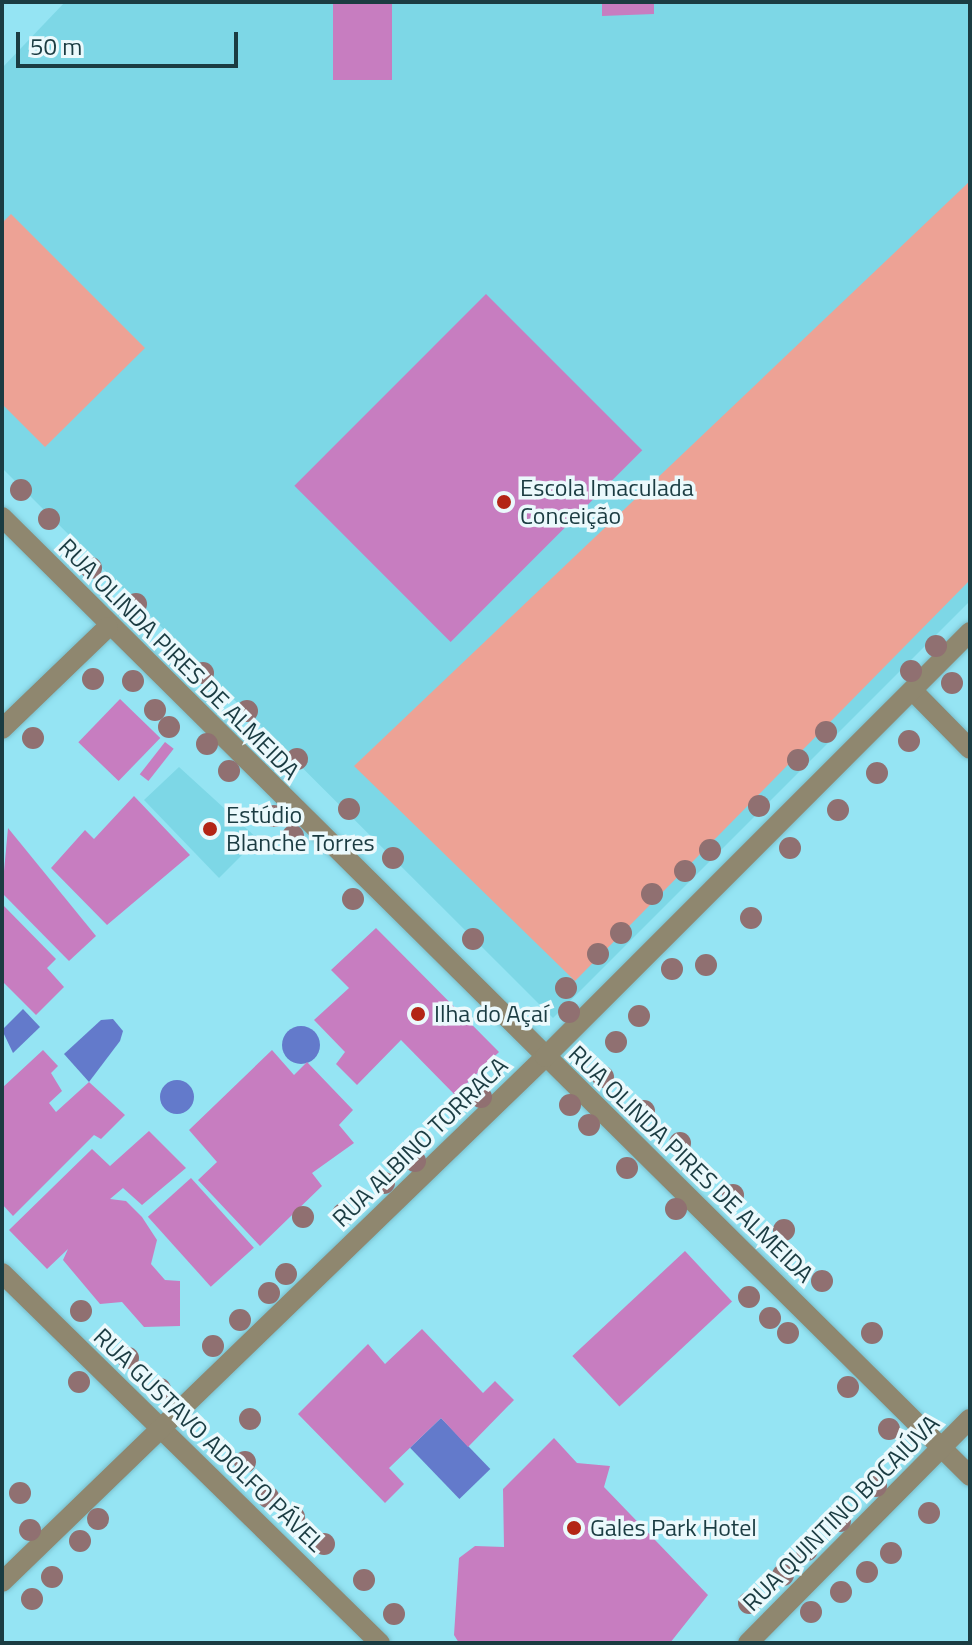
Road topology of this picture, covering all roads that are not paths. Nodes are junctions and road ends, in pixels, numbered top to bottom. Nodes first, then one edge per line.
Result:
1 (2, 517) edge
2 (108, 627) junction
3 (970, 632) edge
4 (913, 691) junction
5 (2, 729) edge
6 (970, 749) edge
7 (545, 1057) junction
8 (2, 1273) edge
9 (970, 1419) edge
10 (159, 1429) junction
11 (942, 1447) junction
12 (970, 1476) edge
13 (2, 1582) edge
14 (380, 1643) edge
15 (748, 1643) edge

1 - 2 street, RUA OLINDA PIRES DE ALMEIDA
2 - 5 street
2 - 7 street, RUA OLINDA PIRES DE ALMEIDA
3 - 4 street, RUA ALBINO TORRACA
4 - 6 street
4 - 7 street, RUA ALBINO TORRACA
7 - 10 street, RUA ALBINO TORRACA
7 - 11 street, RUA OLINDA PIRES DE ALMEIDA
8 - 10 street, RUA GUSTAVO ADOLFO PÁVEL
9 - 11 street, RUA QUINTINO BOCAIÚVA
10 - 13 street, RUA ALBINO TORRACA
10 - 14 street, RUA GUSTAVO ADOLFO PÁVEL
11 - 12 street, RUA OLINDA PIRES DE ALMEIDA
11 - 15 street, RUA QUINTINO BOCAIÚVA

